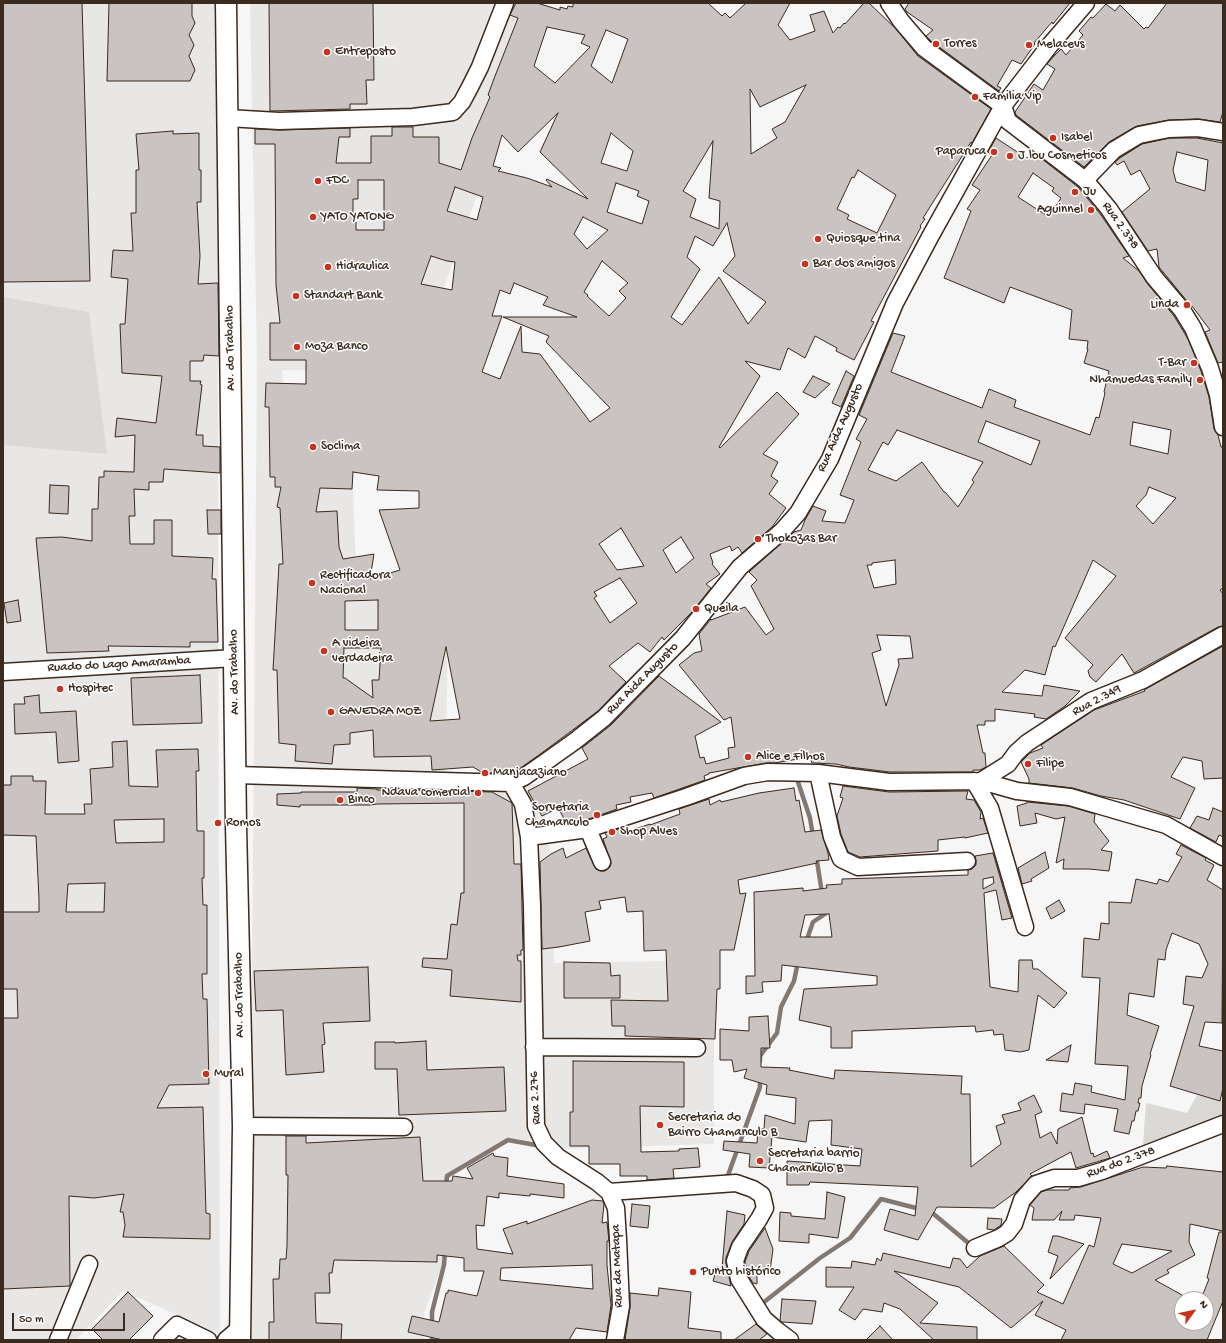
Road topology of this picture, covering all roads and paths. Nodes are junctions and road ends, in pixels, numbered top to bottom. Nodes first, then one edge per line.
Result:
1 (226, 3) edge
2 (505, 3) edge
3 (889, 3) edge
4 (1086, 3) edge
5 (1004, 106) junction
6 (227, 118) junction
7 (1223, 132) edge
8 (1086, 180) junction
9 (1223, 427) edge
10 (1223, 635) edge
11 (235, 658) junction
12 (3, 672) edge
13 (818, 773) junction
14 (236, 776) junction
15 (978, 781) junction
16 (511, 783) junction
17 (588, 829) junction
18 (529, 837) junction
19 (1223, 857) edge
20 (602, 862) dead end
21 (967, 862) dead end
22 (1025, 927) dead end
23 (534, 1048) junction
24 (697, 1048) dead end
25 (1223, 1124) edge
26 (243, 1126) junction
27 (404, 1127) dead end
28 (609, 1192) junction
29 (975, 1248) dead end
30 (89, 1264) dead end
31 (235, 1336) edge
32 (58, 1340) edge
33 (162, 1340) edge
34 (208, 1340) edge
35 (615, 1340) edge
36 (790, 1340) edge

1 - 6 main road, Av. do Trabalho
2 - 6 street
3 - 5 street
4 - 5 street, Rua Aida Augusto
5 - 8 street, Rua 2.378
5 - 16 street, Rua Aida Augusto
6 - 11 main road, Av. do Trabalho
7 - 8 street
8 - 9 street, Rua 2.378
10 - 15 street, Rua 2.349
11 - 12 street, Ruado do Lago Amaramba
11 - 14 main road, Av. do Trabalho
13 - 15 street
13 - 17 street
13 - 21 street
14 - 16 street
14 - 26 main road, Av. do Trabalho
15 - 19 street
15 - 22 street
16 - 18 street, Rua 2.276
17 - 18 street
17 - 20 street
18 - 23 street, Rua 2.276
23 - 24 street
23 - 28 street, Rua 2.276
25 - 29 street, Rua do 2.378
26 - 27 street
26 - 31 main road, Av. do Trabalho
28 - 35 street, Rua da Matapa
28 - 36 street
30 - 32 street
33 - 34 street

